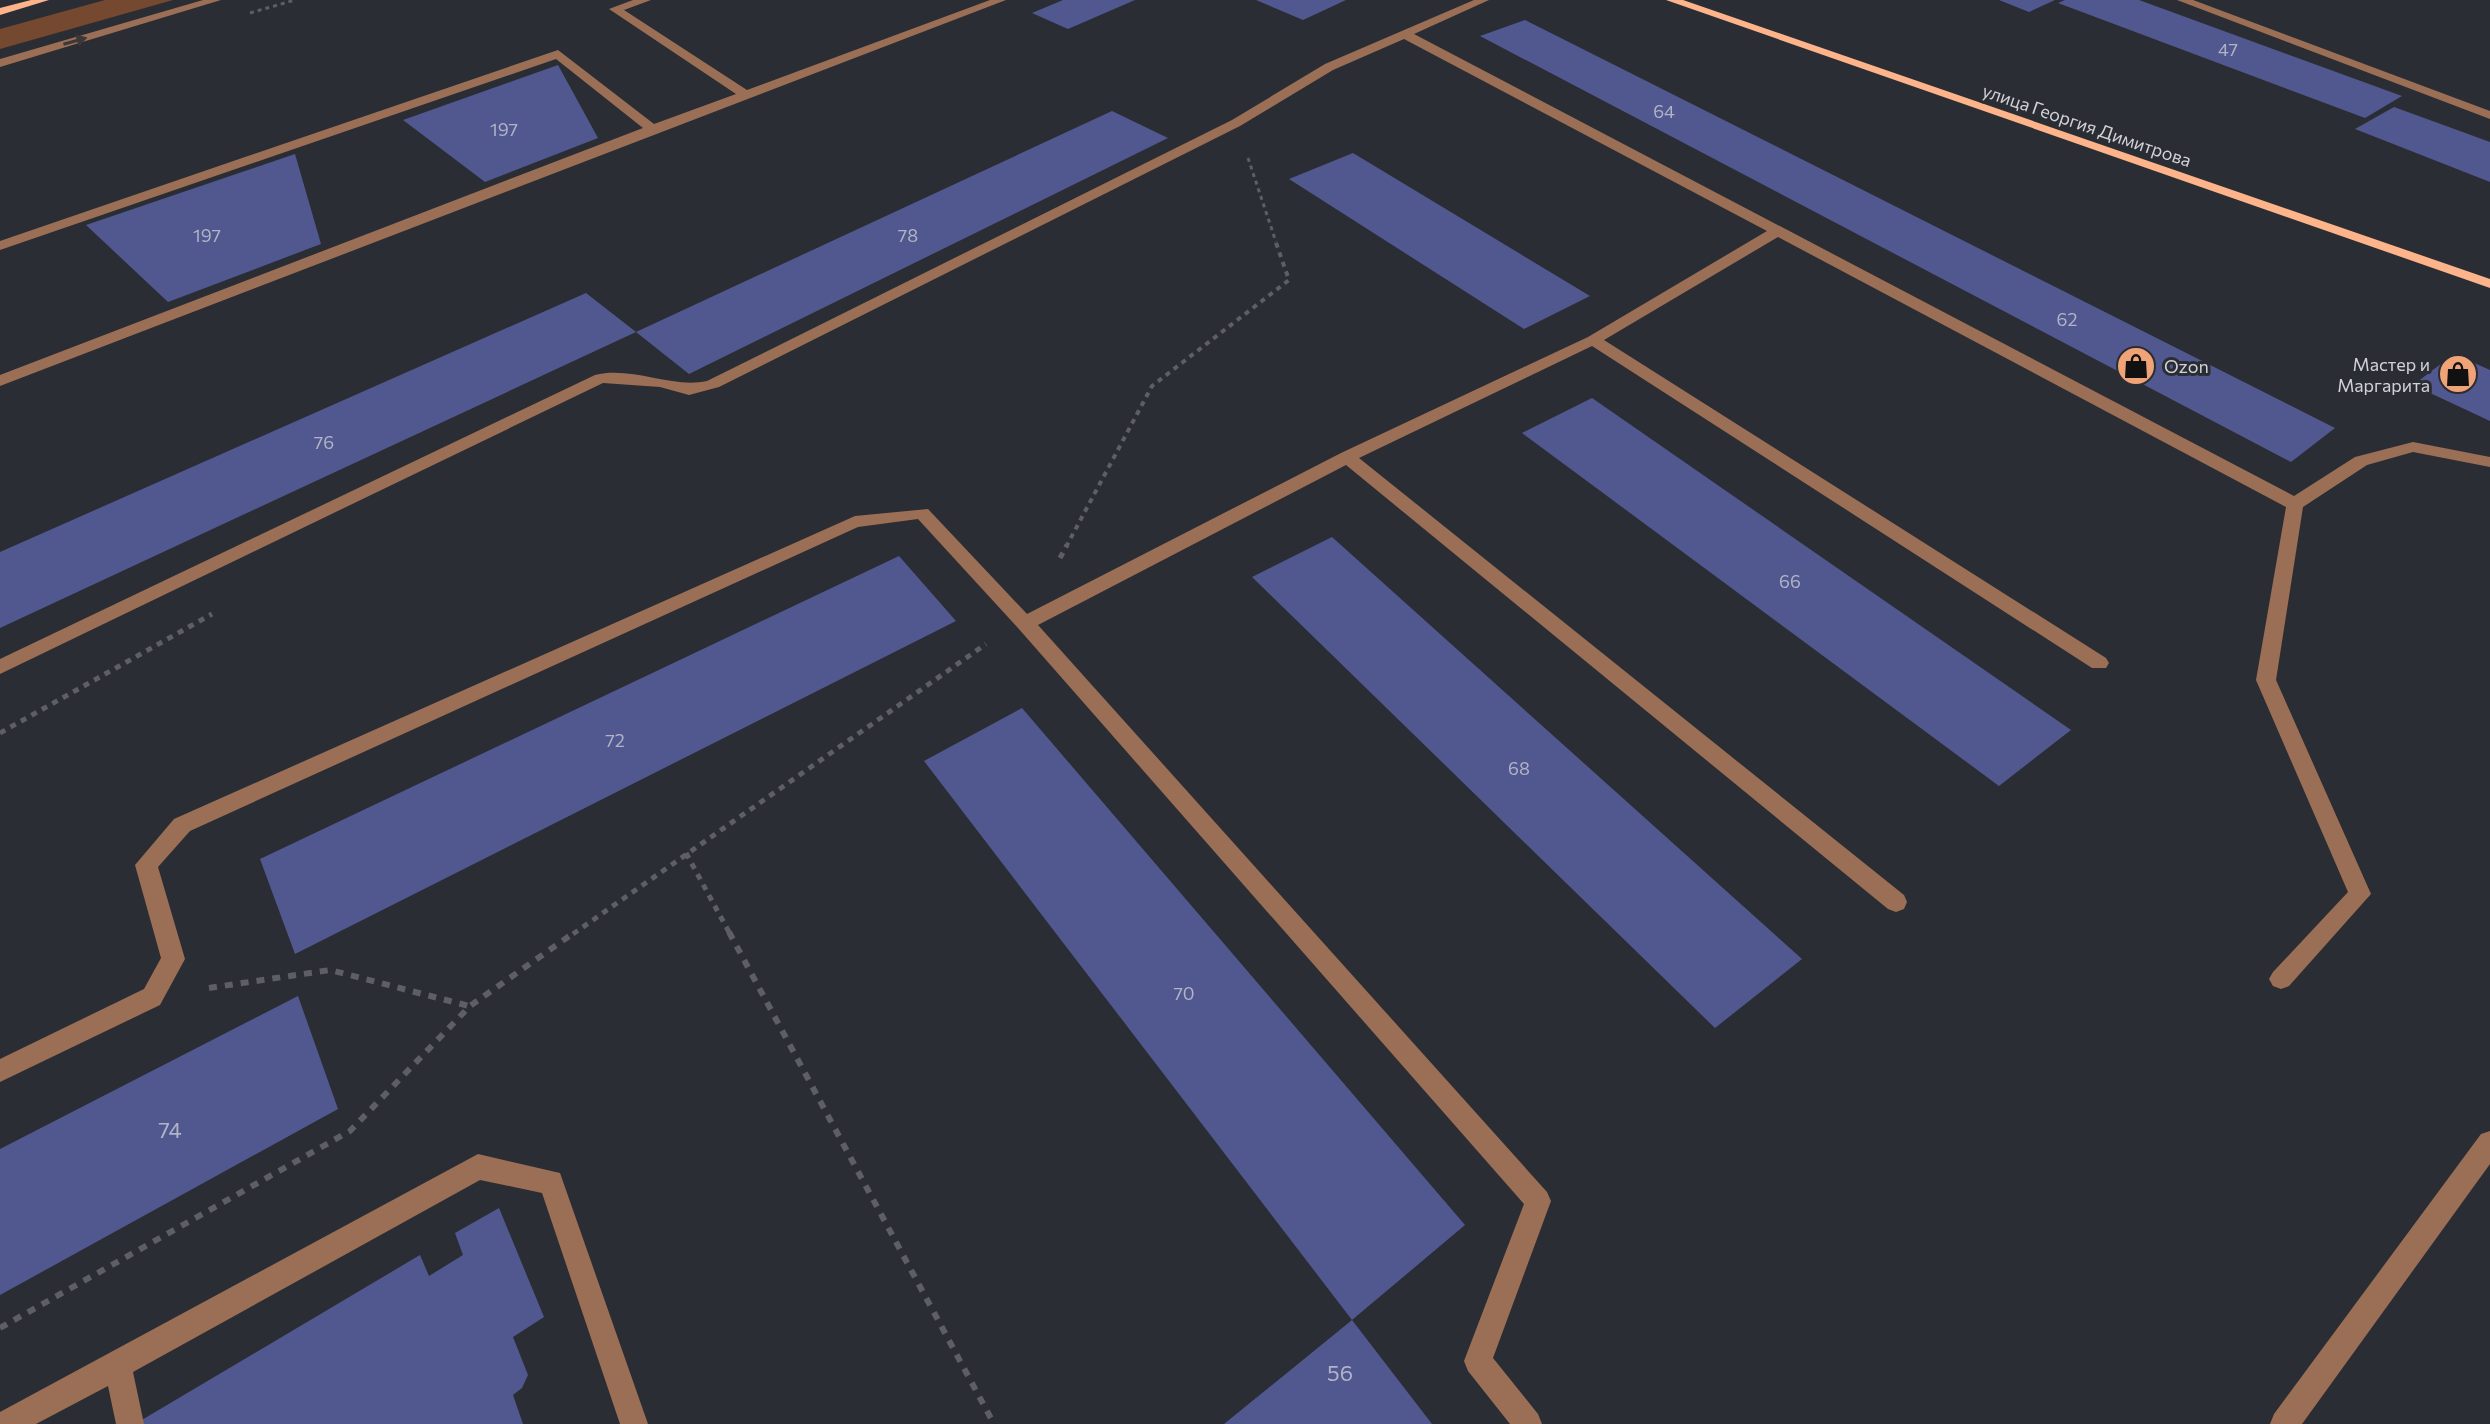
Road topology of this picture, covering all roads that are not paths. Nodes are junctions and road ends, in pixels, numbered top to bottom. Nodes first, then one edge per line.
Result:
1 (43, 0) edge
2 (215, 0) edge
3 (645, 0) edge
4 (1000, 0) edge
5 (1483, 0) edge
6 (1672, 0) edge
7 (2183, 0) edge
8 (0, 12) edge
9 (1406, 35) junction
10 (0, 63) edge
11 (745, 94) junction
12 (2490, 115) edge
13 (652, 129) junction
14 (1778, 231) junction
15 (0, 246) edge
16 (2490, 284) edge
17 (1593, 340) junction
18 (0, 381) edge
19 (1347, 457) junction
20 (2490, 462) edge
21 (2295, 504) junction
22 (1025, 623) junction
23 (2099, 663) dead end
24 (0, 667) edge
25 (1896, 902) dead end
26 (2281, 979) dead end
27 (0, 1071) edge
28 (2490, 1143) edge
29 (118, 1365) junction
30 (7, 1424) edge
31 (130, 1424) edge
32 (634, 1424) edge
33 (1528, 1424) edge
34 (2284, 1424) edge

1 - 8 main road
10 -> 2 street
3 - 11 street
4 - 11 street
5 - 9 street
6 - 16 main road, улица Георгия Димитрова
7 - 12 street
9 - 14 street
9 - 24 street
11 - 13 street
13 - 15 street
13 - 18 street
14 - 17 street
14 - 21 street
17 - 19 street
17 - 23 street
19 - 22 street
19 - 25 street
20 - 21 street
21 - 26 street
22 - 27 street
22 - 33 street
28 - 34 street
29 - 30 street
29 - 31 street
29 - 32 street

